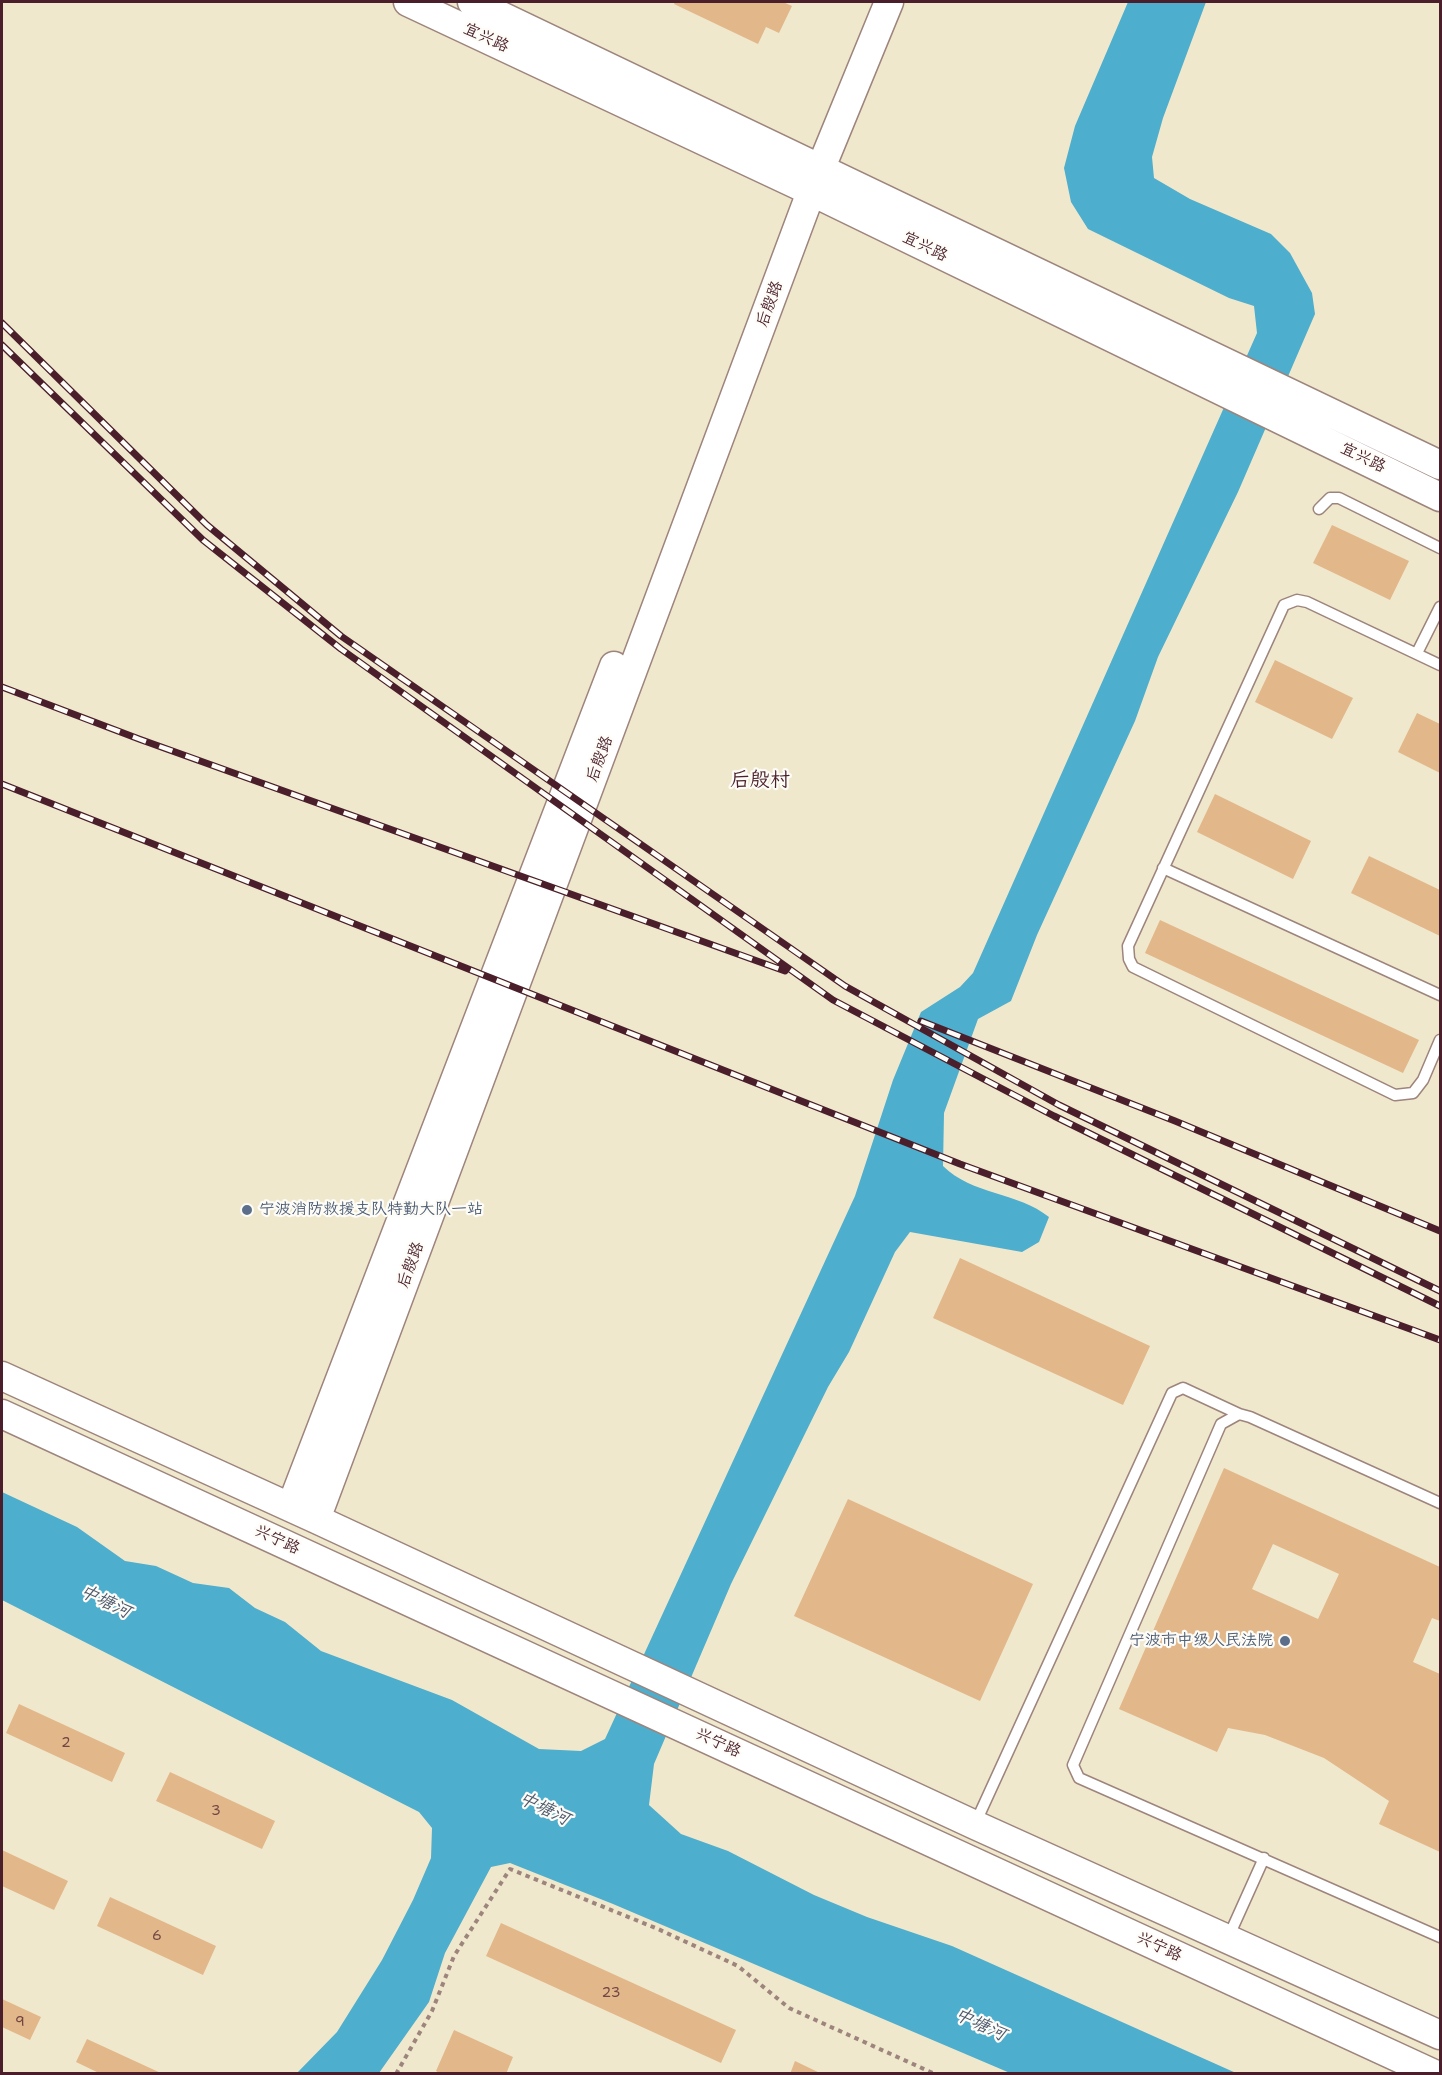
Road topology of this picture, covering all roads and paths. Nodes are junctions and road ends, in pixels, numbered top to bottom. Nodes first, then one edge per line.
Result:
1 (408, 2) edge
2 (472, 2) edge
3 (870, 2) edge
4 (889, 2) edge
5 (856, 60) junction
6 (815, 164) junction
7 (1296, 410) junction
8 (1440, 465) edge
9 (1440, 497) edge
10 (1319, 509) dead end
11 (1440, 548) edge
12 (1440, 607) edge
13 (1417, 653) junction
14 (1440, 665) edge
15 (1163, 868) junction
16 (1440, 995) edge
17 (1440, 1040) edge
18 (2, 1376) edge
19 (2, 1414) edge
20 (1239, 1414) junction
21 (1440, 1503) edge
22 (304, 1513) junction
23 (975, 1825) junction
24 (1264, 1858) junction
25 (1440, 1937) edge
26 (1227, 1939) junction
27 (1440, 2035) edge
28 (396, 2073) edge
29 (935, 2073) edge
30 (1434, 2073) edge

1 - 6 main road, 宜兴路
2 - 6 main road, 宜兴路
3 - 5 main road, 后殷路
4 - 5 main road, 后殷路
5 - 6 main road, 后殷路
6 - 7 main road, 宜兴路
6 - 22 main road, 后殷路
7 - 8 main road, 宜兴路
7 - 9 main road, 宜兴路
10 - 11 lane
12 - 13 lane
13 - 14 lane
13 - 15 lane
15 - 16 lane
15 - 17 lane
18 - 22 main road
19 - 30 main road, 兴宁路
20 - 21 lane
20 - 23 lane
20 - 24 lane
22 - 23 main road
23 - 26 main road
24 - 25 lane
24 - 26 lane
26 - 27 main road
28 - 29 path

